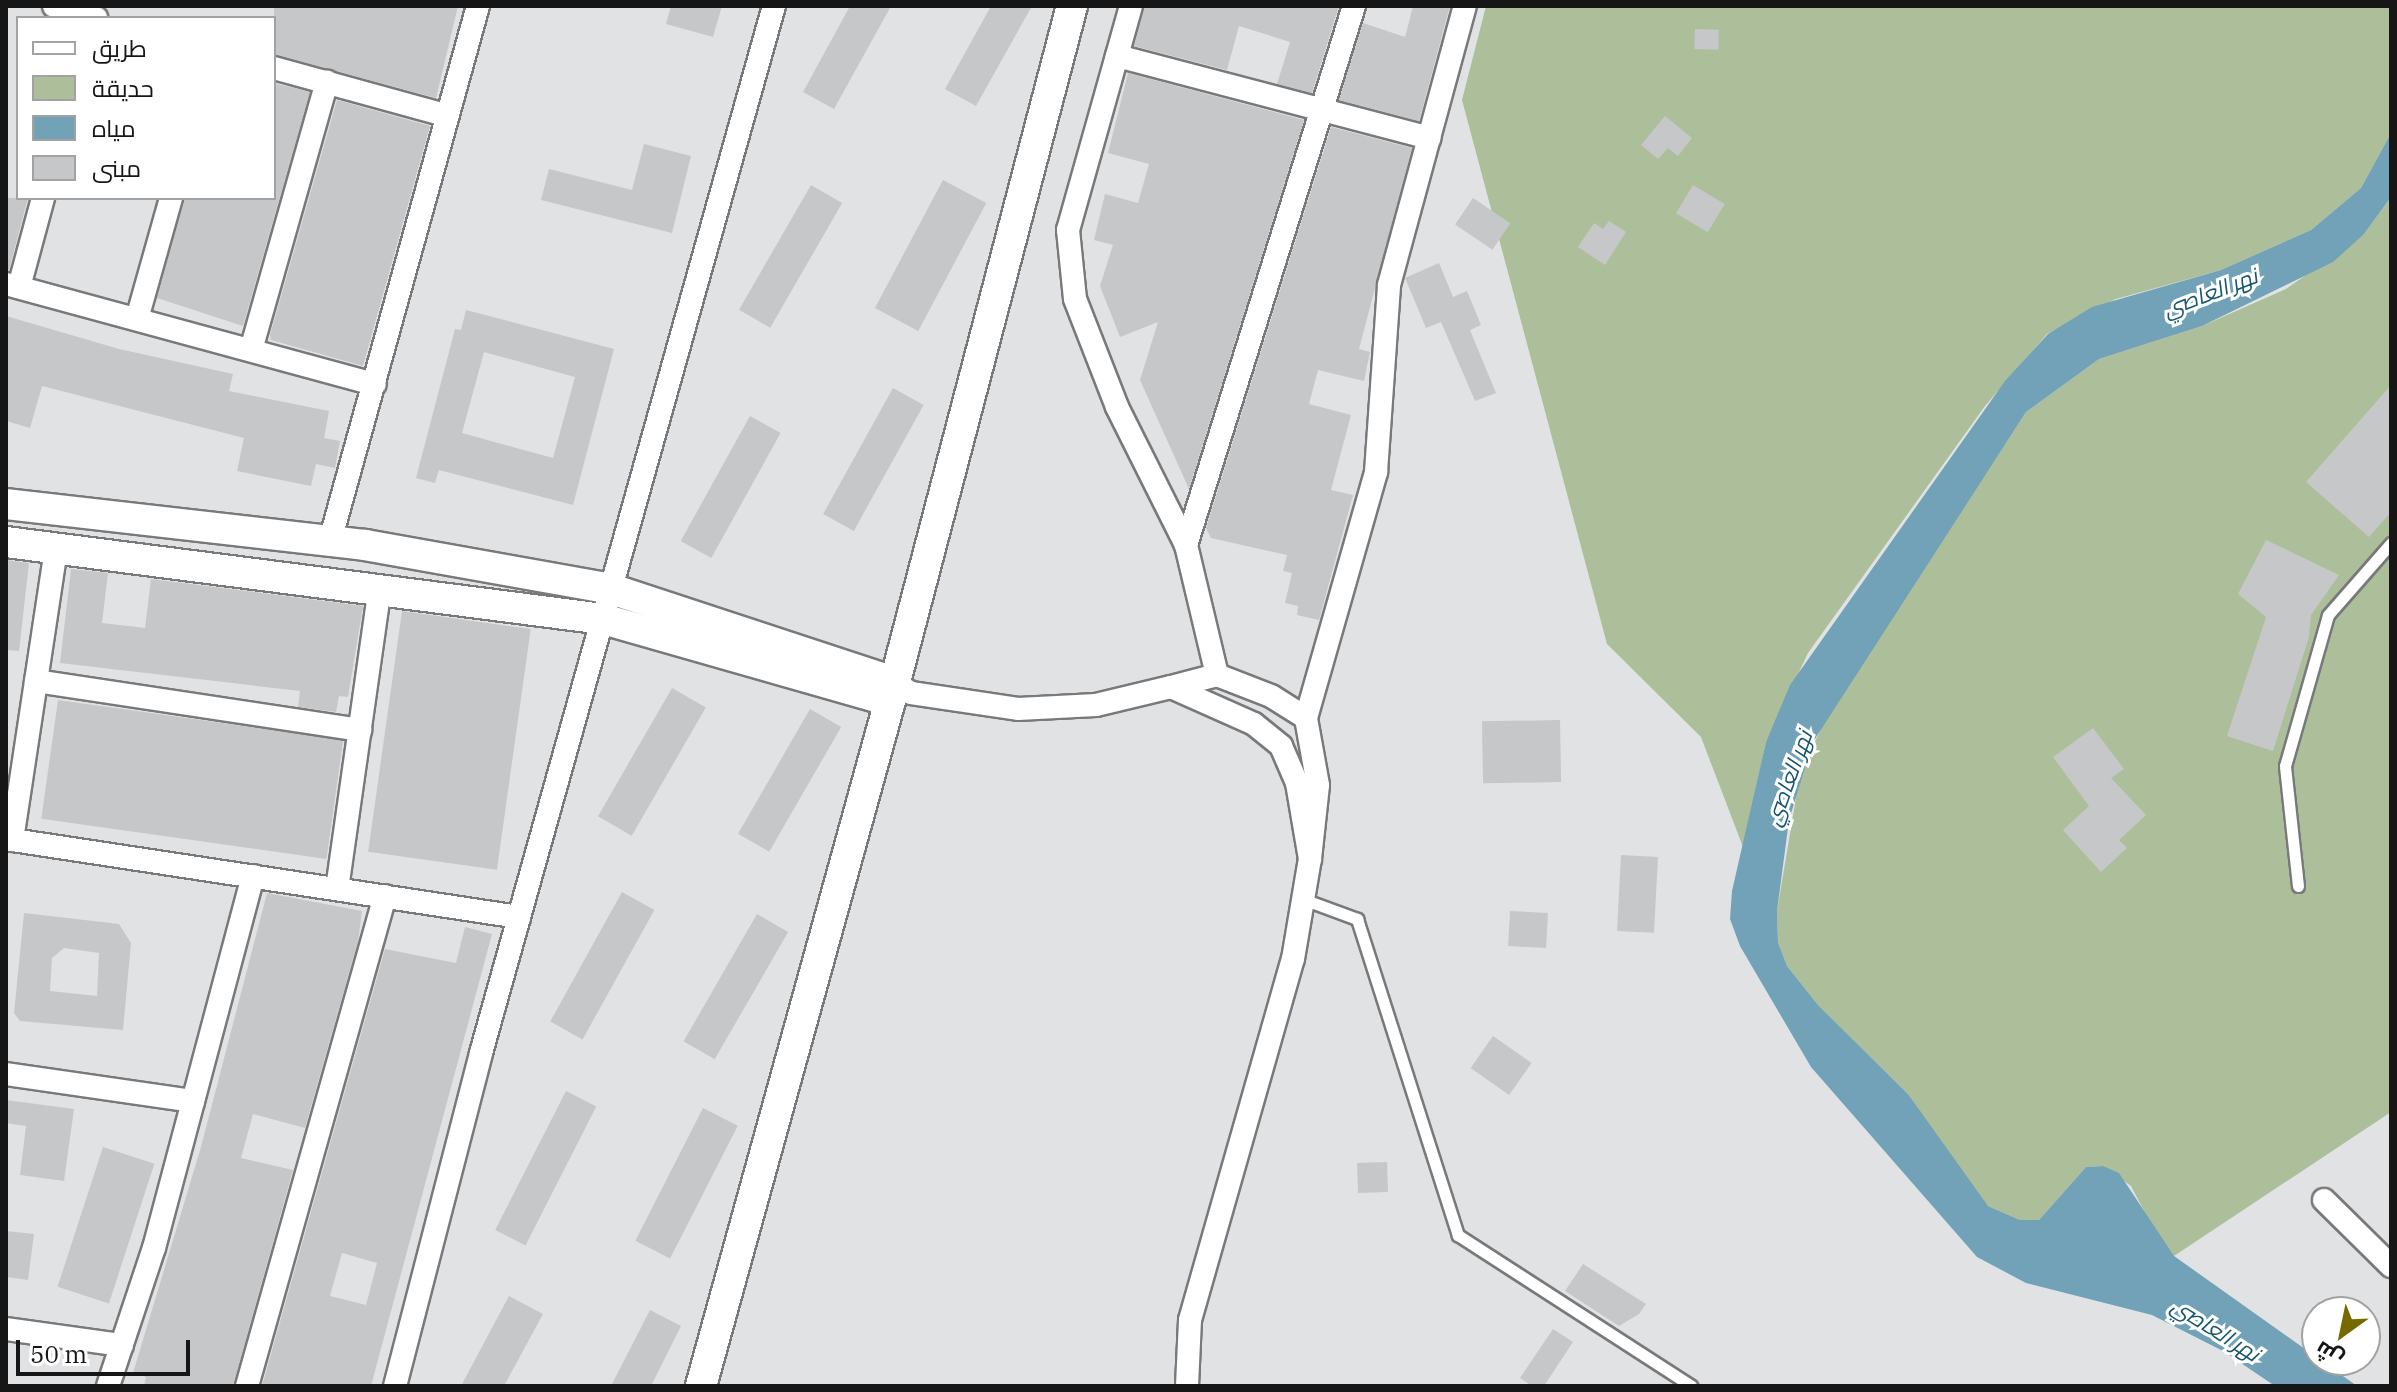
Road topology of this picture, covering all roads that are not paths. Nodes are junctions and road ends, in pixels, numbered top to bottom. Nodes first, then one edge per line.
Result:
1 (54, 6) edge
2 (478, 6) edge
3 (774, 6) edge
4 (1072, 6) edge
5 (1131, 6) edge
6 (1354, 6) edge
7 (1465, 6) edge
8 (86, 16) edge
9 (1117, 56) junction
10 (276, 69) edge
11 (327, 82) junction
12 (1322, 109) junction
13 (448, 116) junction
14 (1429, 138) junction
15 (42, 200) edge
16 (170, 200) edge
17 (13, 285) edge
18 (137, 319) junction
19 (251, 350) junction
20 (375, 384) junction
21 (6, 504) edge
22 (330, 541) junction
23 (6, 542) edge
24 (2391, 543) edge
25 (1186, 545) junction
26 (56, 549) junction
27 (380, 588) junction
28 (611, 589) junction
29 (603, 619) junction
30 (1217, 675) junction
31 (36, 681) junction
32 (1171, 687) junction
33 (898, 692) junction
34 (1306, 718) junction
35 (360, 730) junction
36 (9, 839) edge
37 (1310, 859) junction
38 (253, 876) junction
39 (2298, 886) dead end
40 (337, 889) junction
41 (385, 896) junction
42 (1303, 899) junction
43 (519, 917) junction
44 (6, 1074) edge
45 (193, 1101) junction
46 (2324, 1200) dead end
47 (2391, 1266) edge
48 (6, 1329) edge
49 (122, 1345) junction
50 (711, 1352) junction
51 (108, 1386) edge
52 (247, 1386) edge
53 (395, 1386) edge
54 (701, 1386) edge
55 (714, 1386) edge
56 (1187, 1386) edge
57 (1691, 1386) edge

1 - 8 street
2 - 13 street
3 - 28 street
4 - 33 main road
5 - 9 street
6 - 12 street
7 - 14 street
9 - 12 street
9 - 25 street
10 - 11 street
11 - 13 street
11 - 19 street
12 - 14 street
12 - 25 street
13 - 20 street
14 - 34 street
15 - 17 street
16 - 18 street
17 - 18 street
18 - 19 street
19 - 20 street
20 - 22 street
21 - 22 main road
22 - 28 main road
23 - 26 main road
24 - 39 lane
25 - 30 street
26 - 27 main road
26 - 31 street
27 - 29 main road
27 - 35 street
28 - 29 street
28 - 33 main road
29 - 33 main road
29 - 43 street
30 - 32 street
30 - 34 street
31 - 35 street
31 - 36 street
32 - 33 street
32 - 37 street
33 - 50 main road
34 - 37 street
35 - 40 street
36 - 38 street
37 - 42 street
38 - 40 street
38 - 45 street
40 - 41 street
41 - 43 street
41 - 52 street
42 - 56 street
42 - 57 lane
43 - 53 street
44 - 45 street
45 - 49 street
46 - 47 street
48 - 49 street
49 - 51 street
50 - 54 main road
50 - 55 main road

